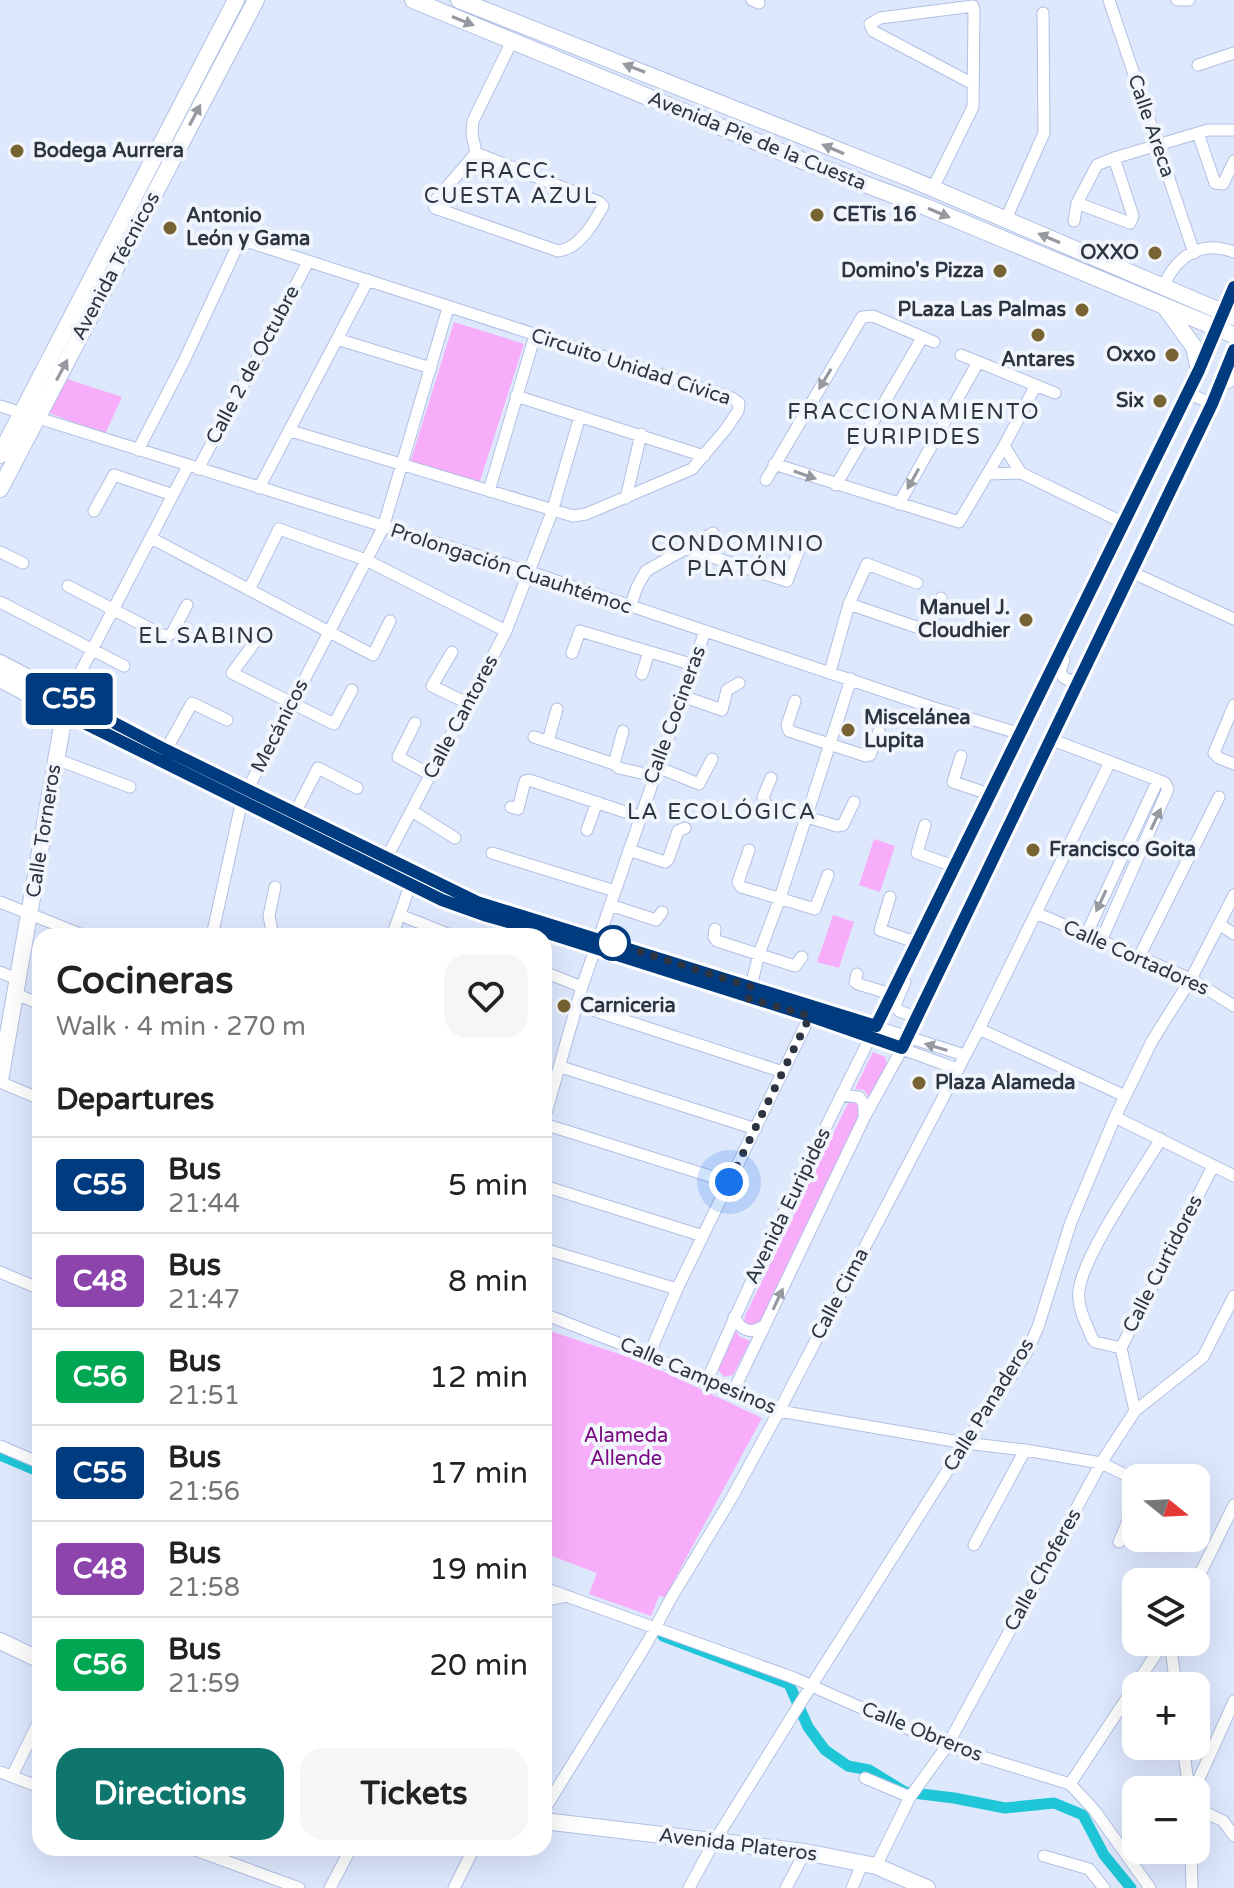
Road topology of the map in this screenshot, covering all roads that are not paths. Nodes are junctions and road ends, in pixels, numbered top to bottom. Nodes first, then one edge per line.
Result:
1 (236, 0) edge
2 (256, 0) edge
3 (413, 0) edge
4 (459, 0) edge
5 (1109, 0) edge
6 (1177, 0) edge
7 (1189, 0) edge
8 (498, 7) edge
9 (1043, 13) dead end
10 (512, 41) junction
11 (1234, 53) edge
12 (1198, 65) dead end
13 (973, 84) junction
14 (1234, 130) edge
15 (1198, 133) junction
16 (1157, 146) junction
17 (476, 153) junction
18 (1114, 158) junction
19 (1234, 161) edge
20 (933, 188) junction
21 (140, 203) junction
22 (1077, 203) junction
23 (1006, 219) junction
24 (1074, 221) dead end
25 (1234, 252) edge
26 (1194, 253) junction
27 (308, 262) junction
28 (368, 280) junction
29 (1163, 287) junction
30 (1234, 287) edge
31 (1164, 306) junction
32 (448, 308) junction
33 (1225, 320) edge
34 (535, 335) junction
35 (1234, 335) edge
36 (337, 339) junction
37 (1234, 350) edge
38 (961, 355) dead end
39 (978, 362) junction
40 (431, 368) junction
41 (1199, 370) junction
42 (1227, 380) edge
43 (1036, 385) junction
44 (1055, 393) dead end
45 (1188, 393) junction
46 (516, 396) junction
47 (1212, 404) junction
48 (0, 406) edge
49 (29, 416) junction
50 (580, 416) junction
51 (291, 431) junction
52 (641, 434) junction
53 (1004, 446) junction
54 (138, 450) junction
55 (0, 455) edge
56 (704, 456) junction
57 (774, 464) junction
58 (401, 465) junction
59 (193, 467) junction
60 (1021, 473) junction
61 (988, 474) junction
62 (766, 480) dead end
63 (836, 485) junction
64 (259, 488) junction
65 (0, 489) edge
66 (489, 491) junction
67 (173, 495) junction
68 (626, 498) junction
69 (899, 504) junction
70 (94, 511) dead end
71 (552, 512) junction
72 (1124, 523) junction
73 (383, 528) junction
74 (713, 533) dead end
75 (151, 538) junction
76 (802, 542) dead end
77 (687, 549) junction
78 (0, 552) edge
79 (366, 560) junction
80 (23, 563) dead end
81 (530, 572) junction
82 (1131, 572) junction
83 (1099, 574) junction
84 (917, 583) dead end
85 (68, 586) dead end
86 (249, 590) junction
87 (941, 598) dead end
88 (0, 602) edge
89 (849, 604) junction
90 (187, 605) dead end
91 (630, 607) junction
92 (113, 610) junction
93 (1234, 619) edge
94 (390, 621) dead end
95 (506, 631) junction
96 (705, 631) junction
97 (329, 632) junction
98 (255, 642) dead end
99 (93, 650) junction
100 (452, 652) dead end
101 (649, 652) junction
102 (572, 653) dead end
103 (0, 663) edge
104 (694, 665) junction
105 (124, 666) dead end
106 (830, 672) junction
107 (642, 674) dead end
108 (1079, 677) junction
109 (0, 679) edge
110 (851, 679) junction
111 (739, 683) dead end
112 (352, 690) dead end
113 (682, 696) junction
114 (795, 701) dead end
115 (292, 703) junction
116 (467, 703) junction
117 (1234, 705) edge
118 (66, 706) junction
119 (557, 709) dead end
120 (227, 720) dead end
121 (415, 723) dead end
122 (623, 731) dead end
123 (879, 731) dead end
124 (1021, 734) junction
125 (534, 737) dead end
126 (1050, 739) junction
127 (548, 741) junction
128 (829, 743) junction
129 (166, 750) junction
130 (961, 756) dead end
131 (56, 759) junction
132 (712, 759) dead end
133 (1110, 762) junction
134 (614, 764) junction
135 (1234, 764) edge
136 (655, 772) junction
137 (429, 774) junction
138 (771, 778) dead end
139 (1158, 780) junction
140 (130, 787) dead end
141 (357, 788) dead end
142 (245, 795) junction
143 (992, 795) junction
144 (1219, 797) dead end
145 (597, 802) junction
146 (854, 802) dead end
147 (514, 808) dead end
148 (412, 811) junction
149 (295, 813) junction
150 (807, 816) junction
151 (640, 817) junction
152 (925, 825) dead end
153 (685, 828) dead end
154 (587, 830) dead end
155 (455, 838) dead end
156 (629, 850) junction
157 (749, 850) dead end
158 (498, 854) dead end
159 (386, 859) junction
160 (956, 867) junction
161 (828, 875) dead end
162 (410, 886) junction
163 (275, 887) dead end
164 (615, 891) junction
165 (1234, 895) edge
166 (890, 897) dead end
167 (780, 898) junction
168 (0, 902) edge
169 (610, 905) junction
170 (662, 912) dead end
171 (1036, 913) junction
172 (31, 915) junction
173 (400, 915) junction
174 (1219, 924) junction
175 (64, 928) edge
176 (214, 928) edge
177 (271, 928) edge
178 (395, 928) edge
179 (433, 928) edge
180 (535, 928) edge
181 (715, 929) dead end
182 (552, 932) edge
183 (1234, 934) edge
184 (1086, 935) junction
185 (1101, 941) junction
186 (918, 943) junction
187 (599, 944) junction
188 (759, 954) junction
189 (802, 957) dead end
190 (1139, 957) junction
191 (0, 972) edge
192 (857, 974) dead end
193 (552, 975) edge
194 (1191, 979) junction
195 (17, 987) junction
196 (582, 987) junction
197 (749, 992) junction
198 (32, 998) edge
199 (893, 999) junction
200 (577, 1005) junction
201 (1234, 1006) edge
202 (918, 1013) junction
203 (810, 1016) junction
204 (880, 1027) junction
205 (979, 1029) junction
206 (870, 1038) junction
207 (905, 1043) junction
208 (964, 1055) junction
209 (561, 1067) junction
210 (957, 1069) junction
211 (783, 1072) junction
212 (0, 1081) edge
213 (32, 1095) edge
214 (841, 1095) junction
215 (552, 1096) edge
216 (1125, 1096) junction
217 (865, 1116) junction
218 (1115, 1117) junction
219 (552, 1125) edge
220 (756, 1129) junction
221 (1161, 1139) junction
222 (1213, 1166) junction
223 (1234, 1176) edge
224 (729, 1182) junction
225 (552, 1189) edge
226 (703, 1236) junction
227 (552, 1251) edge
228 (0, 1272) edge
229 (32, 1286) edge
230 (677, 1289) junction
231 (1234, 1296) edge
232 (552, 1317) edge
233 (734, 1317) junction
234 (766, 1324) junction
235 (1121, 1348) junction
236 (649, 1355) junction
237 (706, 1383) junction
238 (732, 1394) junction
239 (779, 1411) junction
240 (1135, 1411) junction
241 (965, 1443) junction
242 (0, 1446) edge
243 (1025, 1450) junction
244 (32, 1460) edge
245 (1101, 1463) junction
246 (1122, 1473) edge
247 (1234, 1505) edge
248 (1122, 1535) edge
249 (1119, 1542) dead end
250 (974, 1545) dead end
251 (1203, 1568) edge
252 (552, 1591) edge
253 (567, 1596) junction
254 (552, 1599) edge
255 (654, 1629) junction
256 (0, 1641) edge
257 (32, 1656) edge
258 (1155, 1656) edge
259 (812, 1686) junction
260 (1234, 1701) edge
261 (32, 1735) edge
262 (947, 1746) junction
263 (0, 1772) edge
264 (12, 1776) junction
265 (1198, 1776) edge
266 (865, 1778) dead end
267 (32, 1784) edge
268 (1070, 1784) junction
269 (552, 1797) edge
270 (910, 1797) junction
271 (1210, 1815) edge
272 (552, 1822) edge
273 (1234, 1836) edge
274 (714, 1842) junction
275 (805, 1852) junction
276 (212, 1856) edge
277 (347, 1856) edge
278 (470, 1856) edge
279 (1044, 1856) dead end
280 (870, 1864) junction
281 (1191, 1864) edge
282 (299, 1888) edge
283 (330, 1888) edge
284 (454, 1888) edge
285 (689, 1888) edge
286 (786, 1888) edge
287 (852, 1888) edge
288 (927, 1888) edge
289 (1104, 1888) edge
290 (1150, 1888) edge
291 (1192, 1888) edge

1 - 21 main road, Avenida Técnicos
21 -> 2 main road, Avenida Técnicos
3 -> 10 main road, Avenida Pie de la Cuesta
4 - 8 main road, Avenida Pie de la Cuesta
5 - 16 street, Calle Areca
6 - 7 street
20 -> 8 main road, Avenida Pie de la Cuesta
9 - 23 street
10 - 17 street
10 -> 31 main road, Avenida Pie de la Cuesta
11 - 12 street
13 - 13 street
13 - 20 street
14 - 15 street
15 - 16 street
15 - 19 street
16 - 18 street
16 - 26 street, Calle Areca
17 - 17 street
18 - 22 street
18 - 22 street
20 - 23 main road, Avenida Pie de la Cuesta
21 - 49 main road, Avenida Técnicos
22 - 24 street
29 -> 23 main road, Avenida Pie de la Cuesta
25 - 26 street
26 - 29 street
27 - 28 street, Circuito Unidad Cívica
27 - 54 street, Circuito Unidad Cívica
27 - 59 street, Calle 2 de Octubre
28 - 32 street, Circuito Unidad Cívica
28 - 36 street
29 - 33 main road, Avenida Pie de la Cuesta
30 - 33 main road
31 - 33 main road, Avenida Pie de la Cuesta
31 - 41 main road
32 - 34 street, Circuito Unidad Cívica
32 - 40 street, Mecánicos
33 - 35 main road, Avenida Pie de la Cuesta
33 - 41 street, Avenida Euripides
34 - 46 street
34 - 56 street, Circuito Unidad Cívica
36 - 40 street
36 - 51 street
37 - 42 street, Avenida Euripides
38 - 39 street
39 - 43 street
39 -> 69 street
40 - 58 street, Mecánicos
41 - 45 street, Avenida Euripides
42 - 47 street, Avenida Euripides
43 - 44 street
43 - 53 street
45 - 47 street
45 - 72 street, Avenida Euripides
46 - 50 street
46 - 66 street
47 - 82 street, Avenida Euripides
48 - 49 street, Prolongación Cuauhtémoc
49 - 54 street, Prolongación Cuauhtémoc
49 - 55 main road, Avenida Técnicos
49 - 65 main road, Avenida Técnicos
50 - 52 street
50 - 71 street, Calle Cantores
51 - 58 street, Circuito Unidad Cívica
51 - 64 street
52 - 56 street
52 - 68 street
53 - 60 street
53 - 61 street
54 - 59 street, Prolongación Cuauhtémoc
56 - 68 street, Circuito Unidad Cívica
57 - 62 street
57 -> 63 street
63 -> 57 street
58 - 66 street, Circuito Unidad Cívica
58 - 73 street, Mecánicos
59 - 64 street, Prolongación Cuauhtémoc
59 - 67 street, Calle Torneros
60 - 61 street
60 - 72 street
61 - 69 street
63 - 69 street
64 - 73 street, Prolongación Cuauhtémoc
66 - 71 street, Circuito Unidad Cívica
67 - 70 street
67 - 75 street, Calle Torneros
68 - 71 street, Circuito Unidad Cívica
71 - 81 street, Calle Cantores
72 - 83 street, Avenida Euripides
73 - 79 street, Mecánicos
73 - 81 street, Prolongación Cuauhtémoc
74 - 77 street
75 - 86 street
75 - 92 street, Calle Torneros
76 - 77 street
77 - 91 street
78 - 80 street
79 - 86 street
79 - 95 street
79 - 97 street, Mecánicos
81 - 91 street, Prolongación Cuauhtémoc
81 - 95 street, Calle Cantores
82 - 93 street
82 - 108 street, Avenida Euripides
83 - 108 street, Avenida Euripides
83 - 124 street, Avenida Euripides
84 - 89 street
85 - 92 street
86 - 97 street
87 - 89 street
88 - 99 street
89 - 106 street
90 - 92 street
91 - 96 street, Prolongación Cuauhtémoc
92 - 99 street, Calle Torneros
94 - 97 street
95 - 116 street, Calle Cantores
96 - 104 street, Calle Cocineras
96 - 106 street, Prolongación Cuauhtémoc
97 - 115 street, Mecánicos
98 - 115 street
99 - 105 street
99 - 118 street, Calle Torneros
100 - 116 street
101 - 102 street
101 - 104 street
101 - 107 street
103 - 118 main road
104 - 113 street, Calle Cocineras
106 - 110 street, Prolongación Cuauhtémoc
108 - 126 street, Avenida Euripides
109 - 118 main road
110 - 124 street, Prolongación Cuauhtémoc
110 - 128 street
111 - 113 street
112 - 115 street
113 - 136 street, Calle Cocineras
114 - 128 street
115 - 142 street, Mecánicos
116 - 137 street, Calle Cantores
117 - 135 street
118 - 129 street
118 - 131 main road, Calle Torneros
118 - 142 street
119 - 127 street
120 - 129 street
121 - 137 street
122 - 134 street
123 - 128 street
124 - 143 street, Avenida Euripides
125 - 127 street
126 - 133 street
126 - 202 street, Avenida Euripides
127 - 134 street
128 - 150 street
129 - 142 street
130 - 143 street
131 - 140 street
131 - 172 main road, Calle Torneros
132 - 136 street
133 - 139 street
133 - 171 street, Calle Cima
134 - 136 street
136 - 151 street, Calle Cocineras
137 - 148 street, Calle Cantores
138 - 150 street
139 -> 184 street
185 -> 139 street
141 - 149 street
142 - 149 street
142 - 162 street
142 - 176 street, Mecánicos
143 - 160 street, Avenida Euripides
144 - 190 street
145 - 147 street
145 - 151 street
145 - 154 street
146 - 150 street
148 - 155 street
148 - 159 street, Calle Cantores
149 - 159 street
150 - 167 street
151 - 156 street, Calle Cocineras
152 - 160 street
153 - 156 street
156 - 164 street, Calle Cocineras
157 - 167 street
158 - 164 street
159 - 187 street
160 - 186 street, Avenida Euripides
161 - 167 street
162 - 173 street
162 - 180 street
163 - 177 street
164 - 169 street, Calle Cocineras
165 - 174 street, Calle Panaderos
166 - 186 street
167 - 188 street
168 - 172 street
169 - 170 street
169 - 187 street, Calle Cocineras
171 - 184 street, Calle Cortadores
171 - 205 street, Calle Cima
172 - 175 street
172 - 195 main road, Calle Torneros
173 - 178 street
173 - 179 street
174 - 183 street
174 - 194 street, Calle Panaderos
181 - 188 street
182 - 187 street
184 - 185 street, Calle Cortadores
185 - 190 street, Calle Cortadores
186 - 199 street, Avenida Euripides
187 - 196 street, Calle Cocineras
187 - 197 street
188 - 189 street
188 - 197 street
190 - 194 street, Calle Cortadores
191 - 195 street
192 - 199 street
193 - 196 street
194 - 201 street, Calle Cortadores
194 - 216 street, Calle Panaderos
195 - 198 street
195 - 212 main road, Calle Torneros
196 - 200 street, Calle Cocineras
197 - 203 street
197 - 204 street
199 - 202 street
199 - 204 street, Avenida Euripides
200 - 209 street, Calle Cocineras
200 - 211 street
202 - 207 street, Avenida Euripides
203 - 206 street
203 - 211 street
204 - 206 street, Avenida Euripides
204 - 207 street
205 - 208 street, Calle Cima
205 - 216 street
206 - 207 street
206 - 214 street, Avenida Euripides
208 -> 207 street
207 - 210 street
207 - 217 street, Avenida Euripides
208 - 210 street, Calle Cima
209 - 215 street, Calle Cocineras
209 - 220 street
210 - 239 street, Calle Cima
211 - 220 street
212 - 213 street
214 - 217 street
214 - 233 street, Avenida Euripides
216 - 218 street, Calle Panaderos
234 -> 217 street, Avenida Euripides
218 - 221 street
218 - 241 street, Calle Panaderos
219 - 224 street
220 - 224 street
221 - 222 street
221 - 235 street
222 - 223 street
222 - 235 street, Calle Curtidores
224 - 226 street
225 - 226 street
226 - 230 street
227 - 230 street
228 - 229 street
230 - 236 street
231 - 240 street, Calle Choferes
232 - 236 street, Calle Campesinos
233 - 234 street
233 - 237 street, Avenida Euripides
234 - 238 street, Avenida Euripides
235 - 240 street, Calle Curtidores
236 - 237 street, Calle Campesinos
237 - 238 street, Calle Campesinos
238 - 239 street, Calle Campesinos
239 - 241 street, Calle Campesinos
239 - 255 street, Calle Cima
240 - 245 street, Calle Choferes
241 - 243 street, Calle Campesinos
241 - 259 street, Calle Panaderos
242 - 244 street
243 - 245 street, Calle Campesinos
243 - 250 street
245 - 246 street, Calle Campesinos
245 - 262 street, Calle Choferes
247 - 251 street
248 - 249 street
252 - 253 street, Calle Obreros
253 - 254 street
253 - 255 street, Calle Obreros
255 - 259 street, Calle Obreros
255 - 269 street, Calle Cima
256 - 257 main road
258 - 268 street
259 - 262 street, Calle Obreros
259 - 274 street, Calle Panaderos
260 - 265 street
261 - 264 street
262 - 268 street, Calle Obreros
262 - 270 street, Calle Choferes
263 - 264 street
264 - 267 street
266 - 270 street
268 - 290 street
270 - 280 street, Calle Choferes
271 - 273 street
272 - 274 main road, Avenida Plateros
274 - 275 main road, Avenida Plateros
274 - 285 street, Calle Panaderos
275 - 280 main road, Avenida Plateros
275 - 286 street
276 - 282 street
277 - 283 street
278 - 284 street
279 - 289 street
280 - 287 street, Calle Choferes
280 - 288 main road, Avenida Plateros
281 - 291 street

